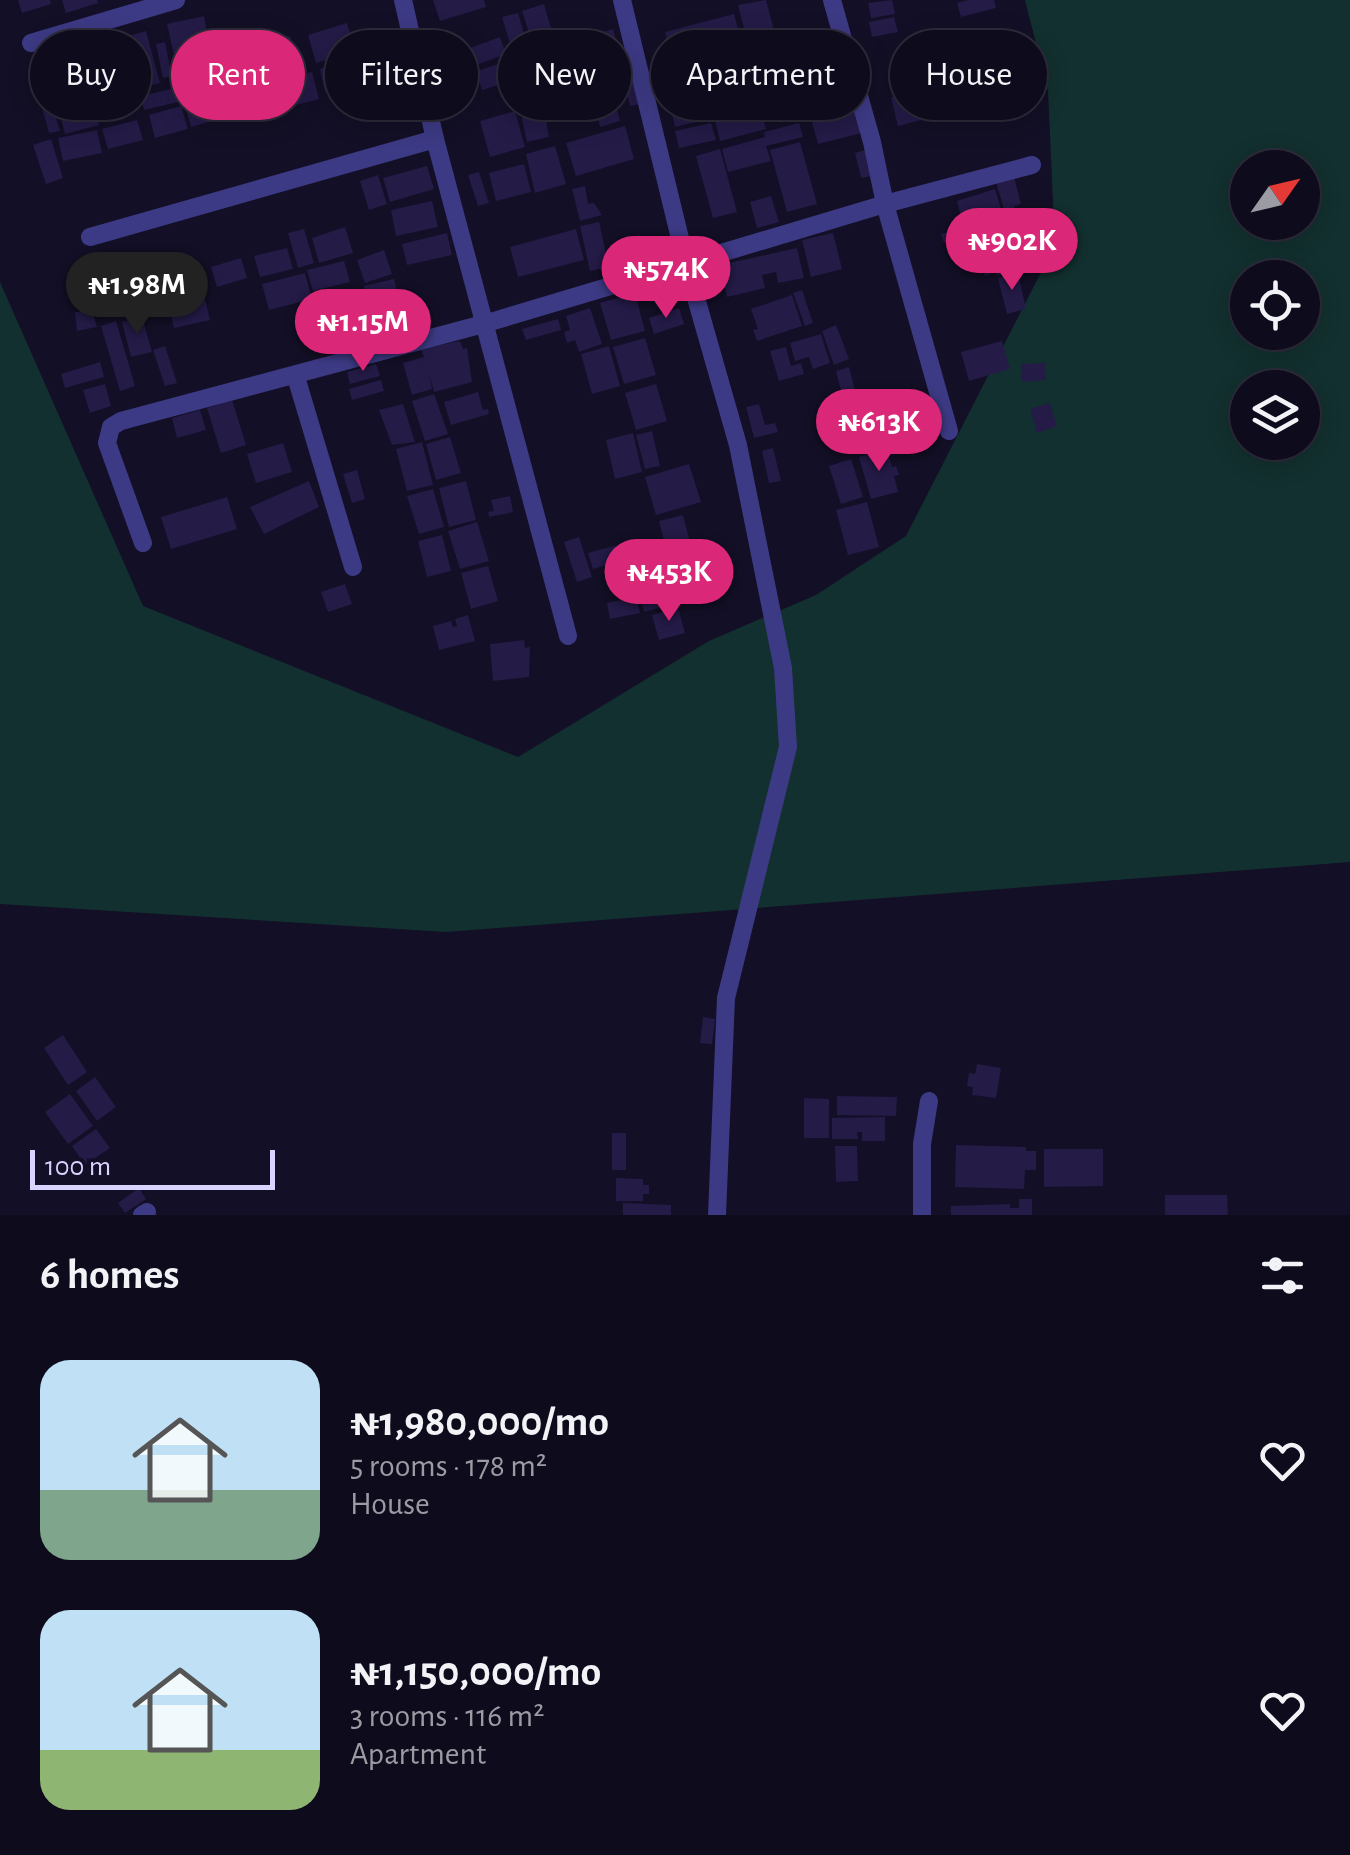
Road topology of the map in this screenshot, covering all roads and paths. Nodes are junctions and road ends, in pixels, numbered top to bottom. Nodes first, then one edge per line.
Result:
1 (176, 0) edge
2 (404, 0) edge
3 (622, 0) edge
4 (832, 0) edge
5 (108, 9) edge
6 (59, 30) edge
7 (435, 140) junction
8 (1032, 166) dead end
9 (885, 204) junction
10 (90, 236) dead end
11 (686, 264) junction
12 (487, 324) junction
13 (296, 377) junction
14 (949, 431) dead end
15 (143, 544) dead end
16 (354, 567) dead end
17 (568, 636) dead end
18 (929, 1100) dead end
19 (717, 1215) edge
20 (922, 1215) edge

1 - 5 street
2 - 7 street
3 - 11 street
4 - 9 street
5 - 6 street
7 - 10 street
7 - 12 street
8 - 9 street
9 - 11 street
9 - 14 street
11 - 12 street
11 - 19 street
12 - 13 street
12 - 17 street
13 - 15 street
13 - 16 street
18 - 20 street

